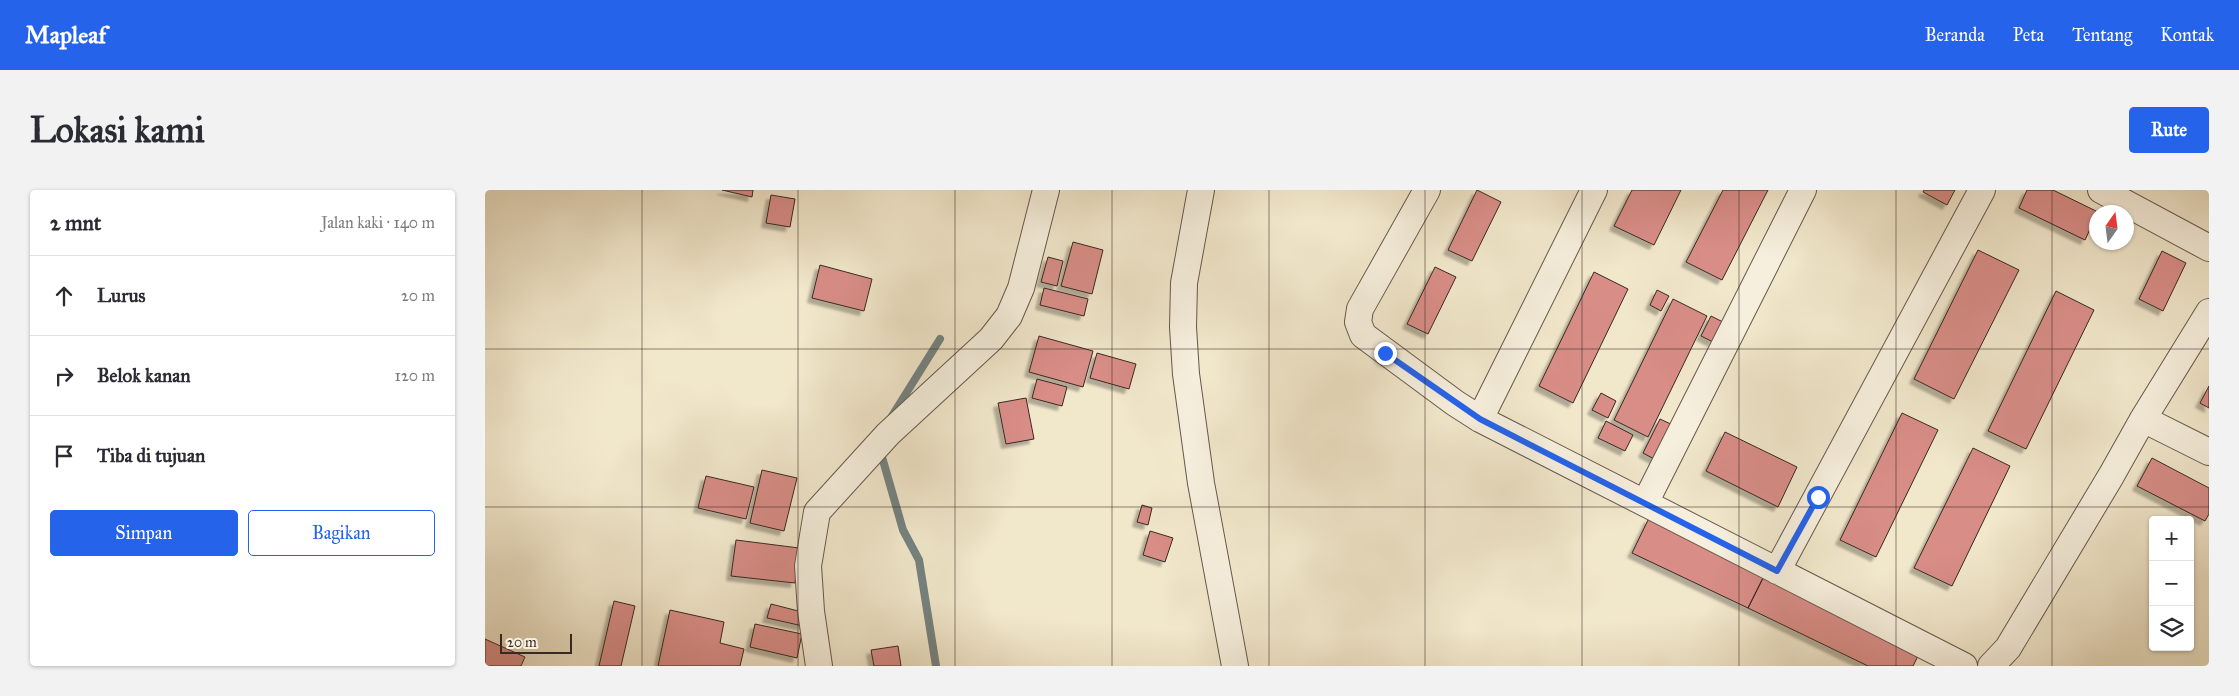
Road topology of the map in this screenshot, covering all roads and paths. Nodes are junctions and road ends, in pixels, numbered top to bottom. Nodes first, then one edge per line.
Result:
1 (1047, 190) edge
2 (1201, 190) edge
3 (1427, 190) edge
4 (1594, 190) edge
5 (1803, 190) edge
6 (1982, 190) edge
7 (2101, 190) edge
8 (2209, 248) edge
9 (2209, 312) edge
10 (2143, 418) junction
11 (1480, 419) junction
12 (2209, 452) edge
13 (1645, 503) junction
14 (1777, 571) junction
15 (819, 666) edge
16 (1235, 666) edge
17 (1964, 666) edge
18 (1991, 666) edge

1 - 15 street
2 - 16 street
3 - 11 street
4 - 11 street
5 - 13 street
6 - 14 street
7 - 8 street
9 - 10 street
10 - 12 street
10 - 18 street
11 - 13 street
13 - 14 street
14 - 17 street

